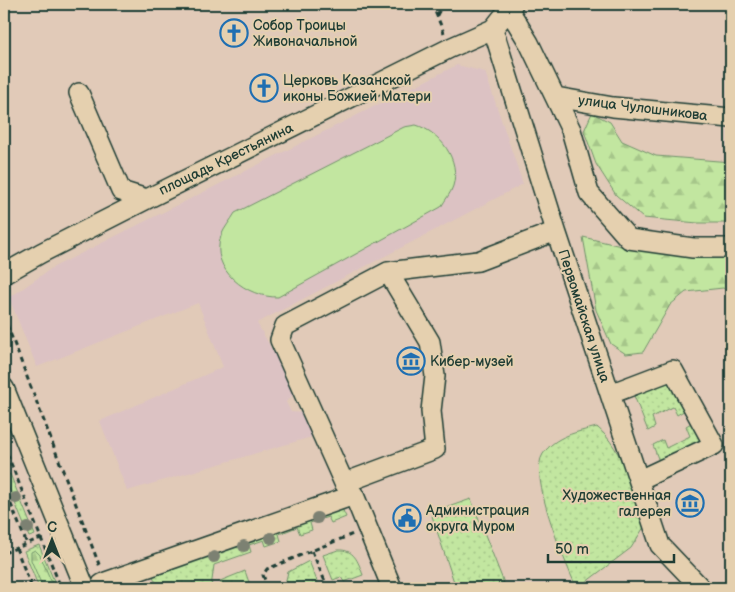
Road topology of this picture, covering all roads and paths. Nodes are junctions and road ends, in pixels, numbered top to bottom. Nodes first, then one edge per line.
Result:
1 (432, 4) edge
2 (443, 4) edge
3 (511, 7) edge
4 (437, 15) junction
5 (493, 29) junction
6 (450, 48) junction
7 (80, 93) dead end
8 (556, 97) junction
9 (731, 118) edge
10 (146, 199) junction
11 (556, 231) junction
12 (731, 248) edge
13 (388, 272) junction
14 (4, 274) edge
15 (4, 317) edge
16 (10, 332) junction
17 (4, 335) edge
18 (4, 388) edge
19 (610, 394) junction
20 (4, 446) edge
21 (11, 464) junction
22 (4, 467) edge
23 (639, 480) junction
24 (4, 488) edge
25 (368, 528) junction
26 (41, 538) junction
27 (27, 544) junction
28 (16, 548) junction
29 (312, 551) junction
30 (4, 552) edge
31 (103, 580) edge
32 (327, 586) dead end
33 (32, 588) edge
34 (61, 588) edge
35 (85, 588) edge
36 (268, 588) edge
37 (392, 588) edge
38 (701, 588) edge

1 - 4 path
2 - 4 path
3 - 5 street
3 - 8 street
4 - 6 path
5 - 6 street, площадь Крестьянина
5 - 11 street, Первомайская улица
6 - 10 street, площадь Крестьянина
7 - 10 street
8 - 9 street, улица Чулошникова
8 - 12 street
10 - 14 street, площадь Крестьянина
11 - 13 street
11 - 19 street, Первомайская улица
13 - 13 street
15 - 16 path
16 - 17 path
16 - 31 path
18 - 35 street
19 - 23 street, Первомайская улица
19 - 23 street
20 - 21 path
21 - 22 path
21 - 26 path
23 - 38 street, Первомайская улица
24 - 27 path
25 - 29 path
25 - 31 street
25 - 37 street
26 - 27 path
26 - 34 path
27 - 28 path
28 - 30 path
28 - 33 path
29 - 32 path
29 - 36 path

